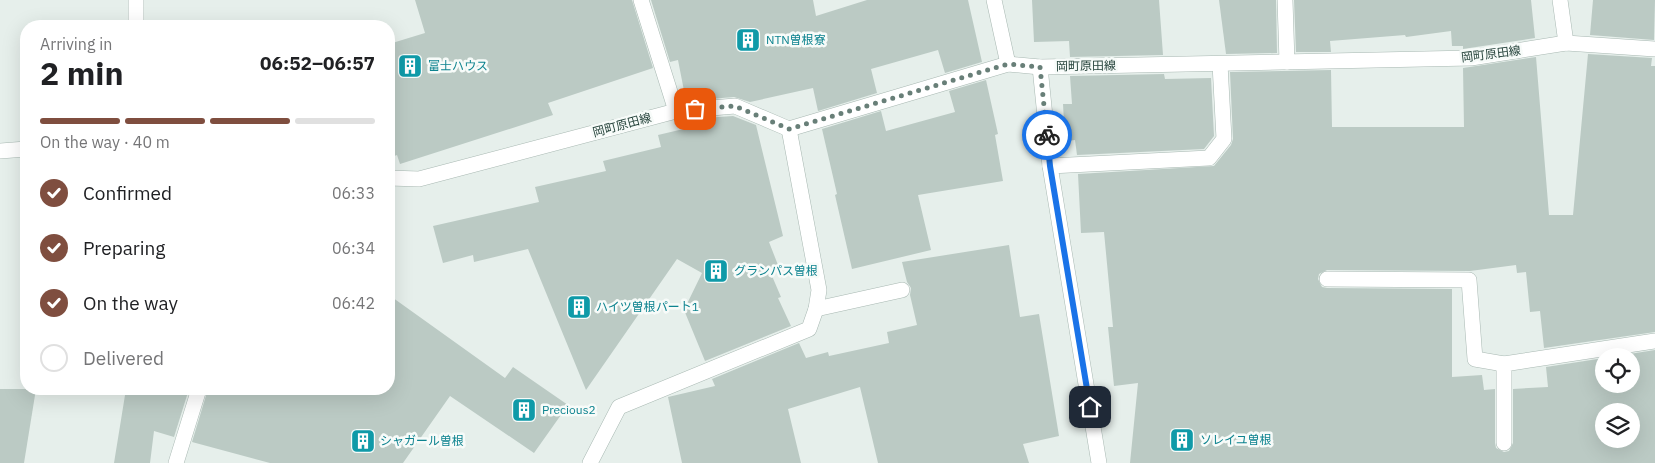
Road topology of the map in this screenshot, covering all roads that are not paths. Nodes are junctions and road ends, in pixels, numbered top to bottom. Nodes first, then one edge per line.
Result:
1 (136, 0) edge
2 (641, 0) edge
3 (994, 0) edge
4 (1286, 0) edge
5 (1560, 0) edge
6 (136, 20) edge
7 (1566, 43) junction
8 (1655, 49) edge
9 (1287, 62) junction
10 (1008, 64) junction
11 (1220, 64) junction
12 (1040, 67) junction
13 (676, 111) junction
14 (789, 129) junction
15 (20, 149) edge
16 (0, 151) edge
17 (1050, 166) junction
18 (395, 178) edge
19 (1327, 279) dead end
20 (902, 290) dead end
21 (816, 310) junction
22 (1655, 341) edge
23 (1504, 364) junction
24 (197, 395) edge
25 (1504, 443) dead end
26 (176, 463) edge
27 (590, 463) edge
28 (1100, 463) edge

1 - 6 street
2 - 13 street
3 - 10 street
4 - 9 street
5 - 7 street
7 - 8 street, 岡町原田線
7 - 9 street, 岡町原田線
9 - 11 street, 岡町原田線
10 - 12 street, 岡町原田線
10 - 14 street, 岡町原田線
11 - 12 street, 岡町原田線
11 - 17 street
12 - 17 street
13 - 14 street, 岡町原田線
13 - 18 street, 岡町原田線
14 - 21 street
15 - 16 street
17 - 28 street
19 - 23 street
20 - 21 street
21 - 27 street
22 - 23 street
23 - 25 street
24 - 26 street

